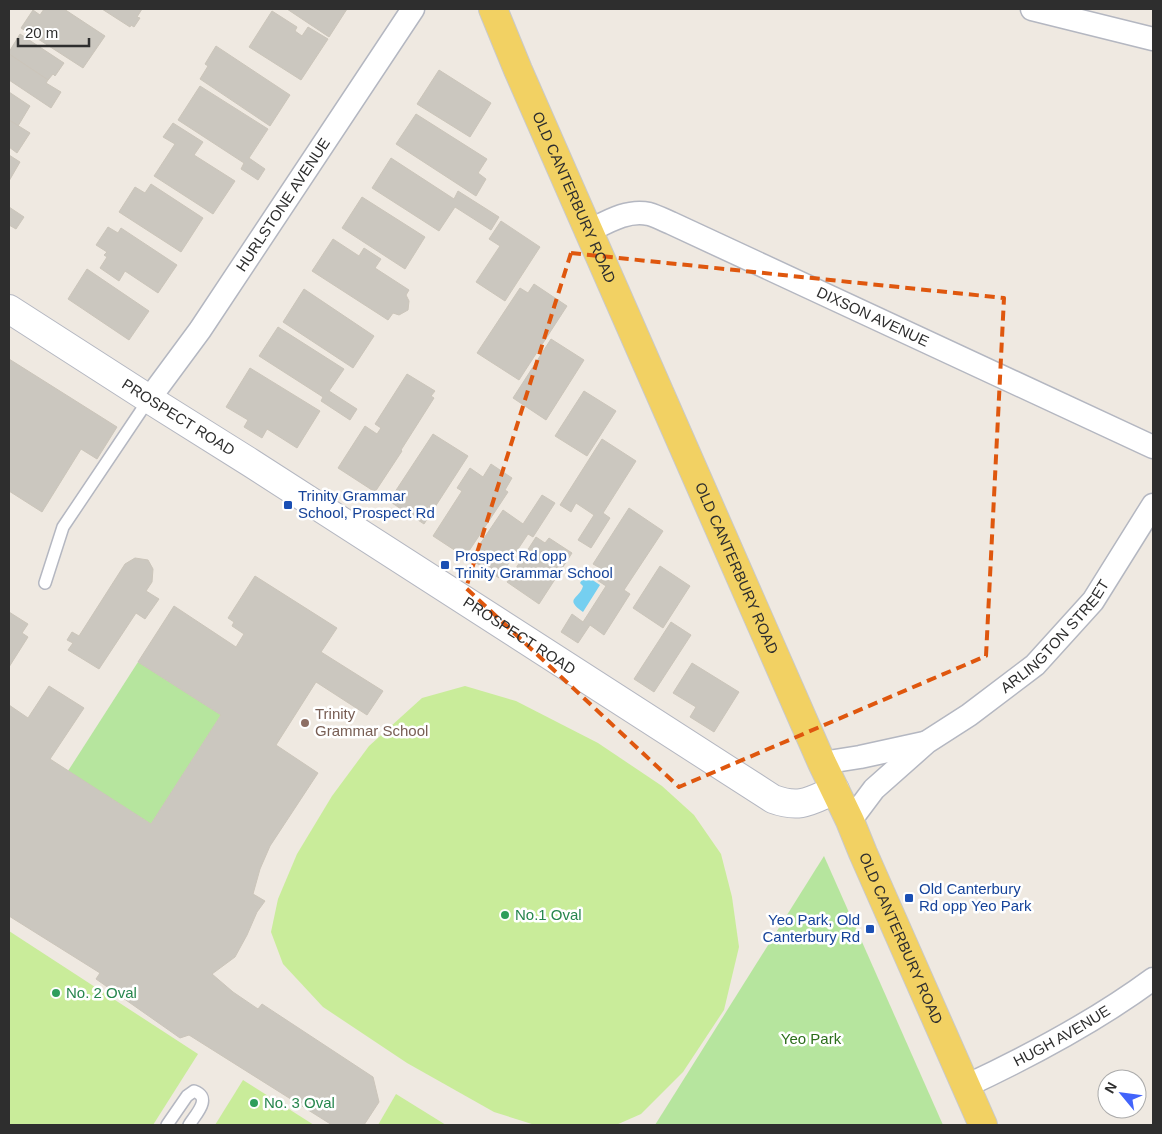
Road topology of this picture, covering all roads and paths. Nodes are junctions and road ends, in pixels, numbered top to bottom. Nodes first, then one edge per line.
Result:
1 (413, 9) edge
2 (493, 9) edge
3 (1032, 9) edge
4 (1153, 39) edge
5 (589, 231) junction
6 (9, 309) edge
7 (150, 399) junction
8 (1153, 447) edge
9 (1153, 505) edge
10 (44, 583) dead end
11 (927, 742) junction
12 (822, 763) junction
13 (835, 790) junction
14 (850, 821) junction
15 (1153, 979) edge
16 (966, 1086) junction
17 (167, 1125) edge
18 (189, 1125) edge
19 (983, 1125) edge

1 - 7 street, HURLSTONE AVENUE
2 - 5 main road, OLD CANTERBURY ROAD
3 - 4 street
5 - 8 street, DIXSON AVENUE
5 - 12 main road, OLD CANTERBURY ROAD
6 - 7 street, PROSPECT ROAD
7 - 10 lane
7 - 13 street, PROSPECT ROAD
9 - 11 street, ARLINGTON STREET
11 - 12 street, ARLINGTON STREET
11 - 14 street, ARLINGTON STREET
12 - 13 main road, OLD CANTERBURY ROAD
13 - 14 main road, OLD CANTERBURY ROAD
14 - 16 main road, OLD CANTERBURY ROAD
15 - 16 street, HUGH AVENUE
16 - 19 main road, OLD CANTERBURY ROAD
17 - 18 lane

